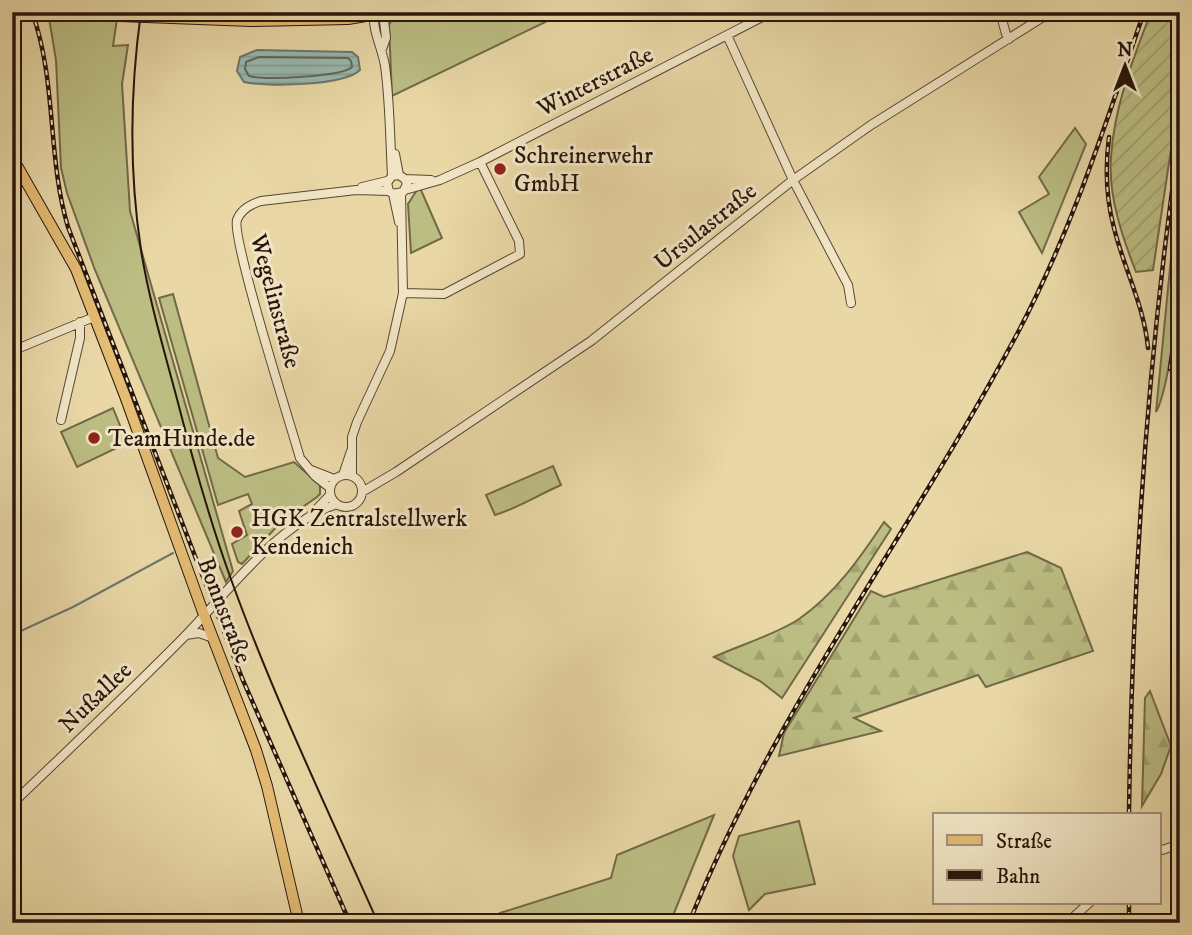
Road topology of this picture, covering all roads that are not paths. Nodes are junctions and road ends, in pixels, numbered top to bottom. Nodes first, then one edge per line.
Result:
1 (15, 12) edge
2 (772, 12) edge
3 (1000, 12) edge
4 (1051, 12) edge
5 (380, 13) edge
6 (727, 36) junction
7 (1009, 39) junction
8 (12, 157) edge
9 (480, 162) junction
10 (396, 178) junction
11 (793, 180) junction
12 (434, 181) junction
13 (356, 190) junction
14 (397, 192) junction
15 (403, 293) junction
16 (851, 303) dead end
17 (94, 317) junction
18 (80, 322) junction
19 (12, 351) edge
20 (61, 420) dead end
21 (311, 470) junction
22 (343, 477) junction
23 (361, 488) junction
24 (330, 492) junction
25 (337, 504) junction
26 (309, 517) junction
27 (204, 615) junction
28 (186, 635) junction
29 (213, 638) junction
30 (12, 804) edge
31 (1180, 844) edge
32 (1160, 851) edge
33 (1088, 904) edge
34 (299, 923) edge
35 (1067, 923) edge

1 - 5 main road
2 - 6 street, Winterstraße
3 - 7 street
4 - 7 street, Ursulastraße
5 - 10 street
6 - 9 street, Winterstraße
6 - 11 street
7 - 11 street, Ursulastraße
8 - 17 main road, Bonnstraße
9 - 12 street, Winterstraße
9 - 15 street
10 - 12 street, Winterstraße
10 - 13 street, Wegelinstraße
10 - 14 street
10 - 14 street
11 - 16 street
11 - 23 street, Ursulastraße
12 - 14 street, Winterstraße
13 - 14 street, Wegelinstraße
13 - 21 street, Wegelinstraße
14 - 15 street
15 - 22 street
17 - 18 street
17 - 27 main road, Bonnstraße
18 - 19 street
18 - 20 street
21 - 22 street
21 - 24 street, Wegelinstraße
22 - 23 street
22 - 24 street, Ursulastraße
23 - 25 street, Ursulastraße
24 - 25 street
24 - 26 street, Ursulastraße
25 - 26 street, Ursulastraße
26 - 27 street, Ursulastraße
27 - 28 street, Nußallee
27 - 29 main road, Bonnstraße
28 - 29 street
28 - 30 street, Nußallee
29 - 34 main road, Bonnstraße
31 - 32 street
33 - 35 street

